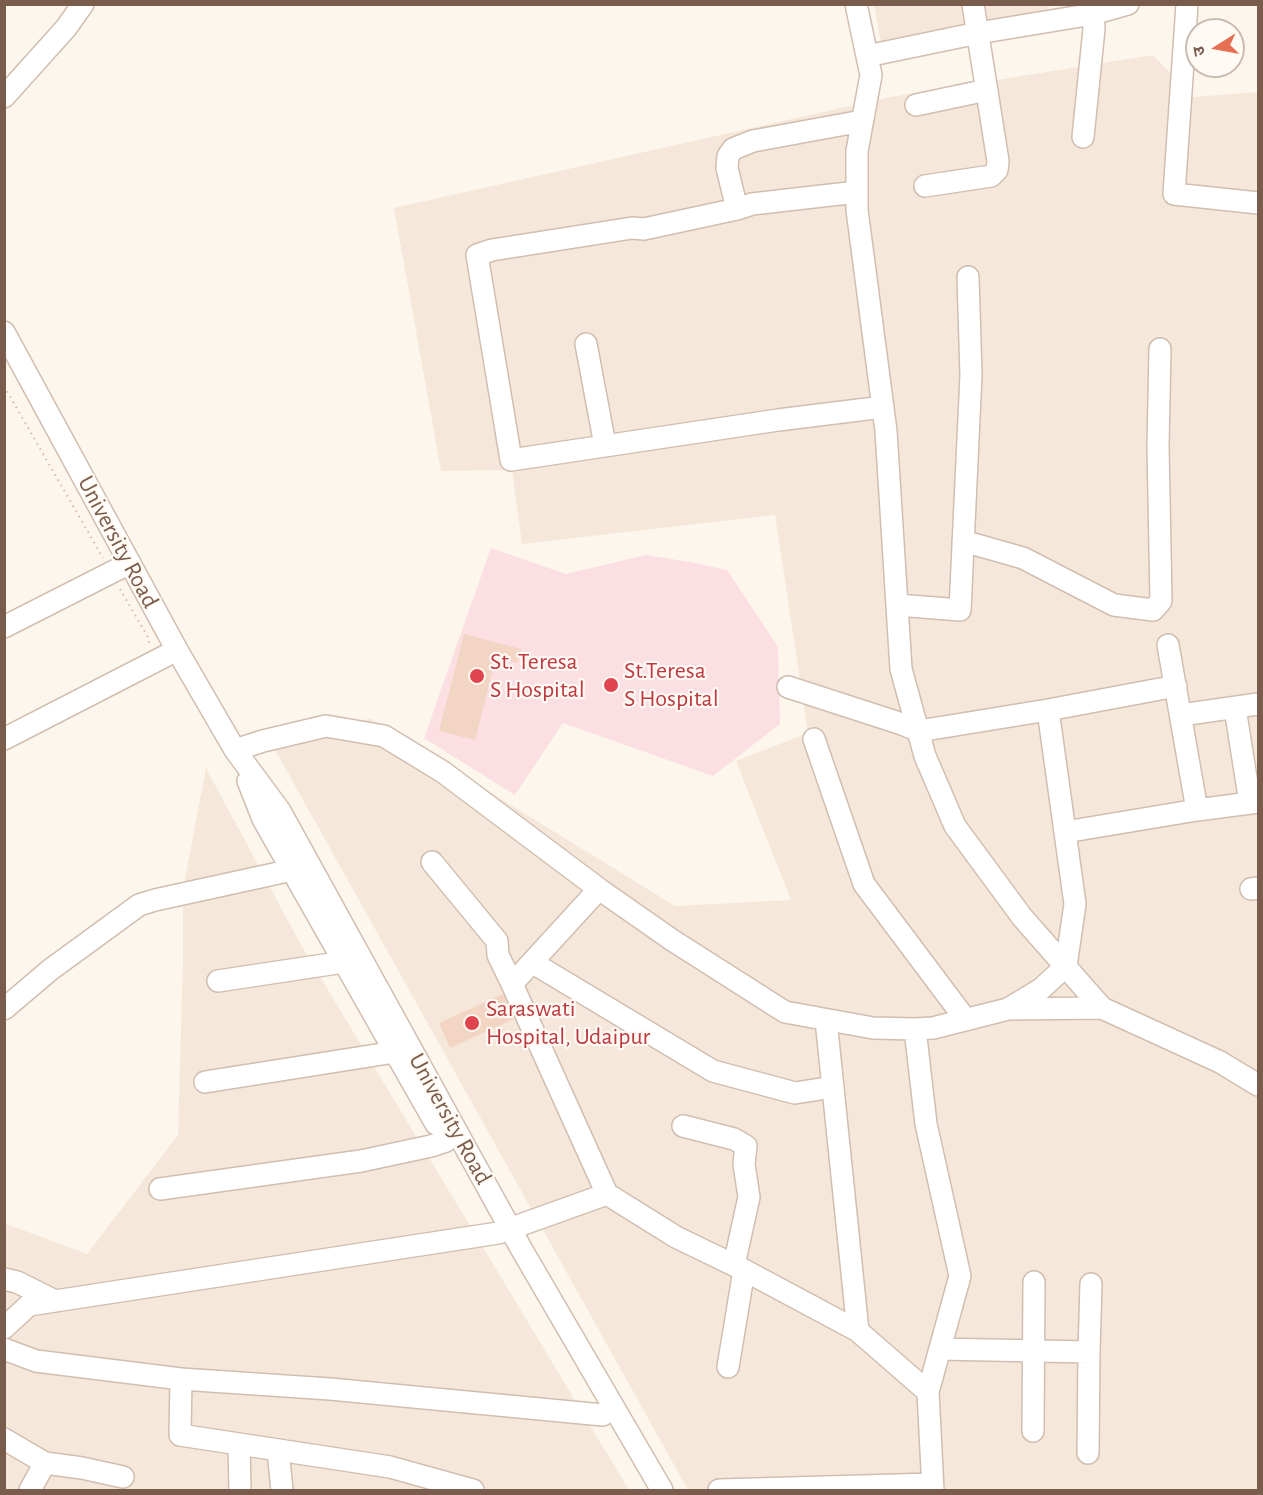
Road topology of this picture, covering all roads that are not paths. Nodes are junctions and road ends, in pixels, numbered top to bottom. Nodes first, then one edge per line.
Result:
1 (83, 4) edge
2 (856, 4) edge
3 (973, 4) edge
4 (1128, 4) edge
5 (1187, 4) edge
6 (1093, 14) junction
7 (978, 33) junction
8 (867, 56) junction
9 (987, 90) junction
10 (4, 98) edge
11 (916, 105) dead end
12 (862, 121) junction
13 (1083, 137) dead end
14 (925, 186) dead end
15 (857, 192) junction
16 (1258, 203) edge
17 (737, 209) junction
18 (968, 277) dead end
19 (6, 340) edge
20 (586, 344) dead end
21 (1160, 349) dead end
22 (883, 407) junction
23 (605, 445) junction
24 (963, 541) junction
25 (120, 568) junction
26 (898, 605) junction
27 (4, 627) edge
28 (1168, 645) dead end
29 (177, 650) junction
30 (1176, 686) junction
31 (788, 687) dead end
32 (1258, 704) edge
33 (1235, 708) junction
34 (1048, 710) junction
35 (1181, 715) junction
36 (919, 731) junction
37 (4, 739) edge
38 (814, 739) dead end
39 (235, 750) junction
40 (1254, 802) edge
41 (1197, 810) junction
42 (1065, 832) junction
43 (432, 862) dead end
44 (300, 866) junction
45 (599, 889) junction
46 (155, 900) junction
47 (344, 962) junction
48 (533, 963) junction
49 (1066, 966) junction
50 (218, 981) dead end
51 (512, 984) junction
52 (1102, 1008) junction
53 (4, 1009) edge
54 (1008, 1009) junction
55 (826, 1020) junction
56 (966, 1020) junction
57 (4, 1021) edge
58 (915, 1029) junction
59 (395, 1053) junction
60 (205, 1082) dead end
61 (1258, 1085) edge
62 (833, 1087) junction
63 (683, 1126) dead end
64 (446, 1141) junction
65 (160, 1189) dead end
66 (607, 1194) junction
67 (504, 1231) junction
68 (739, 1268) junction
69 (4, 1278) edge
70 (1034, 1282) dead end
71 (1091, 1284) dead end
72 (55, 1302) junction
73 (4, 1328) edge
74 (858, 1331) junction
75 (4, 1349) edge
76 (940, 1349) junction
77 (1034, 1351) junction
78 (1089, 1352) junction
79 (728, 1367) dead end
80 (181, 1378) junction
81 (928, 1392) junction
82 (603, 1415) junction
83 (1033, 1431) dead end
84 (4, 1439) edge
85 (239, 1444) junction
86 (278, 1450) junction
87 (1088, 1453) dead end
88 (45, 1463) junction
89 (123, 1477) dead end
90 (933, 1487) edge
91 (30, 1491) edge
92 (240, 1491) edge
93 (282, 1491) edge
94 (473, 1491) edge
95 (647, 1491) edge
96 (662, 1491) edge
97 (719, 1491) edge

1 - 10 street
2 - 8 street
3 - 7 street
4 - 6 street
5 - 16 street
6 - 7 street
6 - 13 street
7 - 8 street
7 - 9 street
8 - 12 street
9 - 11 street
9 - 14 street
12 - 15 street
12 - 17 street
15 - 17 street
15 - 22 street
17 - 23 street
18 - 24 street
19 - 25 street, University Road
20 - 23 street
21 - 24 street
22 - 23 street
22 - 26 street
24 - 26 street
25 - 27 street
25 - 29 street, University Road
26 - 36 street
28 - 30 street
29 - 37 street
29 - 39 street, University Road
30 - 34 street
30 - 35 street
31 - 36 street
32 - 33 street
33 - 35 street
33 - 40 street
34 - 36 street
34 - 42 street
35 - 41 street
36 - 49 street
38 - 56 street
39 - 44 street, University Road
39 - 45 street
40 - 41 street
41 - 42 street
42 - 49 street
43 - 51 street
44 - 46 street
44 - 47 street, University Road
44 - 67 street, University Road
45 - 48 street
45 - 55 street
46 - 53 street
46 - 57 street
47 - 50 street
47 - 59 street, University Road
48 - 51 street
48 - 62 street
49 - 52 street
49 - 54 street
51 - 66 street
52 - 54 street
52 - 61 street
54 - 56 street
55 - 58 street
55 - 62 street
56 - 58 street
58 - 76 street
59 - 60 street
59 - 64 street, University Road
62 - 74 street
63 - 68 street
64 - 65 street
64 - 67 street, University Road
66 - 67 street
66 - 68 street
67 - 72 street
67 - 82 street, University Road
67 - 96 street, University Road
68 - 74 street
68 - 79 street
69 - 72 street
70 - 77 street
71 - 78 street
72 - 73 street
74 - 81 street
75 - 80 street
76 - 77 street
76 - 81 street
77 - 78 street
77 - 83 street
78 - 87 street
80 - 82 street
80 - 85 street
81 - 90 street
82 - 95 street, University Road
84 - 88 street
85 - 86 street
85 - 92 street
86 - 93 street
86 - 94 street
88 - 89 street
88 - 91 street
90 - 97 street

